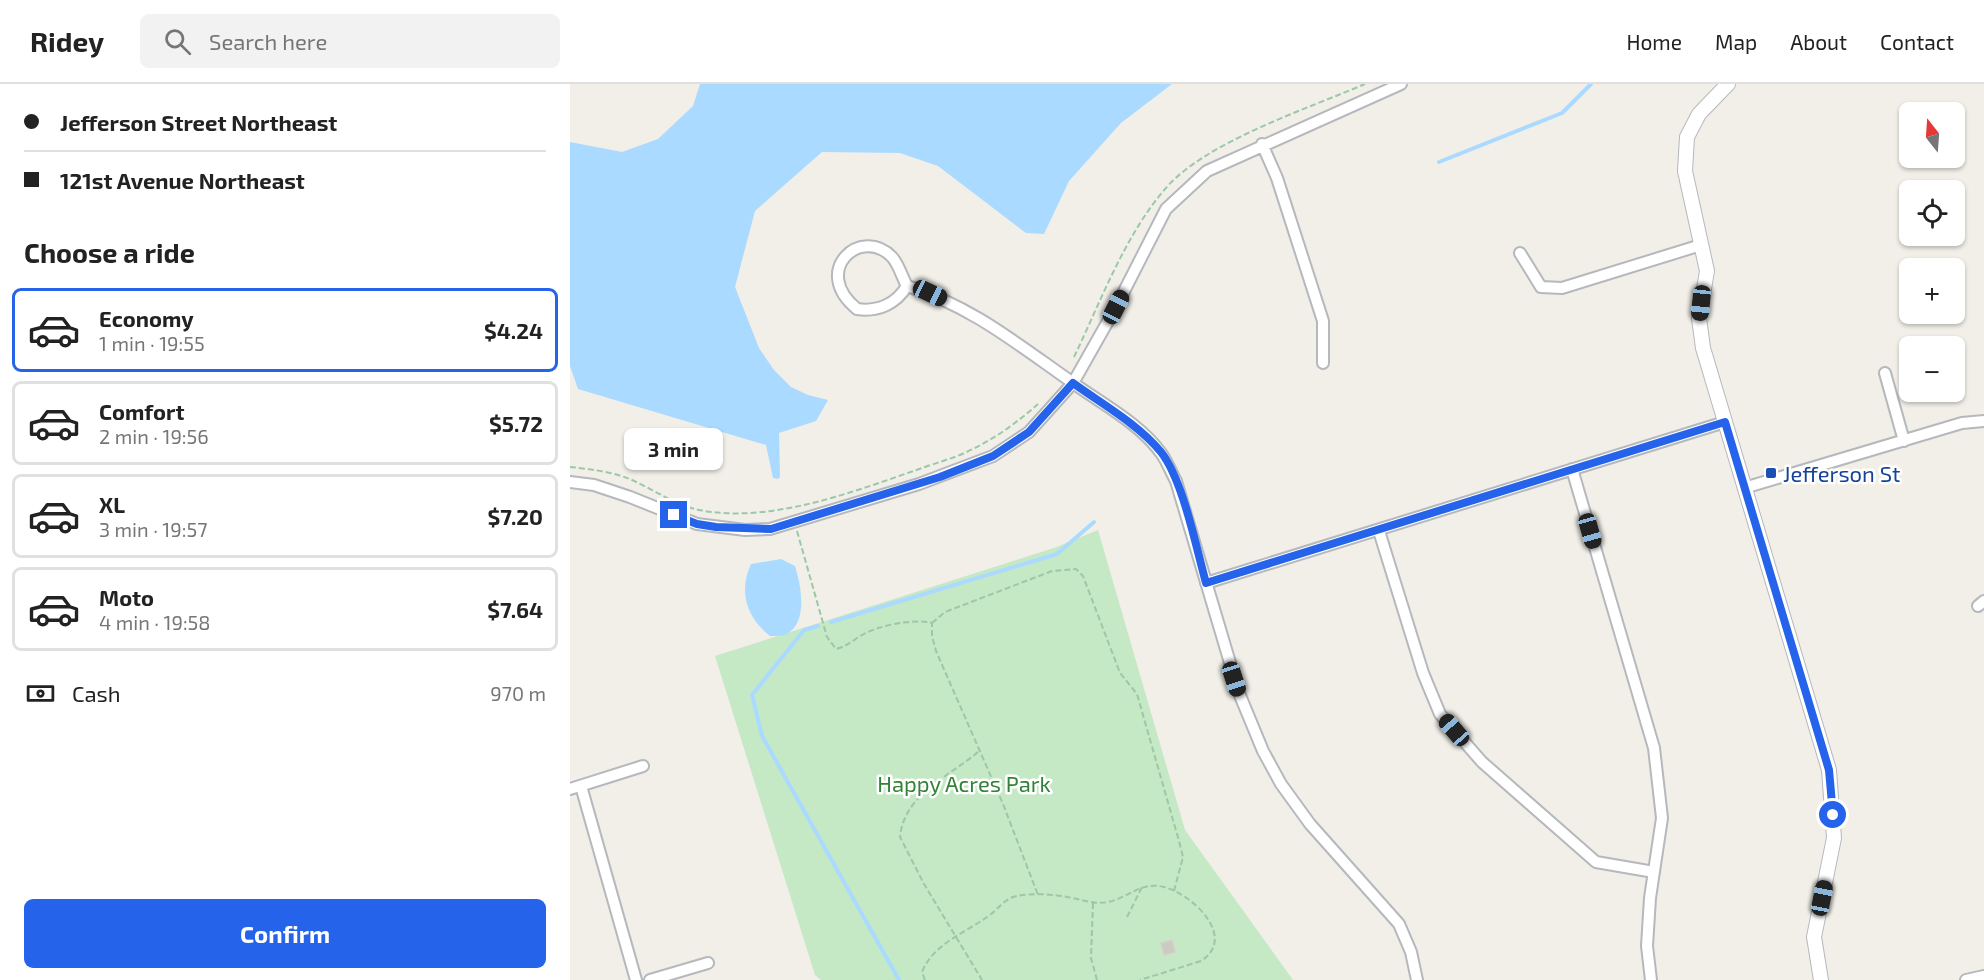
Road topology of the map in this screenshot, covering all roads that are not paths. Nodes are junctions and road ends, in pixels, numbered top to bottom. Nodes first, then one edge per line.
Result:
1 (1401, 84) edge
2 (1728, 84) edge
3 (1262, 144) junction
4 (1701, 245) junction
5 (1520, 254) dead end
6 (907, 286) junction
7 (1323, 363) dead end
8 (1886, 373) dead end
9 (1073, 383) junction
10 (1984, 421) edge
11 (1725, 422) junction
12 (1904, 441) junction
13 (1572, 469) junction
14 (570, 482) edge
15 (1744, 488) junction
16 (1379, 531) junction
17 (1206, 583) junction
18 (643, 766) dead end
19 (576, 787) edge
20 (1654, 872) junction
21 (708, 963) dead end
22 (1984, 976) edge
23 (636, 980) edge
24 (650, 980) edge
25 (1418, 980) edge
26 (1651, 980) edge
27 (1821, 980) edge
28 (1966, 980) edge

1 - 3 street
2 - 4 street
3 - 7 street
3 - 9 street
4 - 5 street
4 - 11 street
6 - 6 street
6 - 9 street
8 - 12 street
9 - 14 street
9 - 17 street
10 - 12 street
11 - 13 street
11 - 15 street
12 - 15 street
13 - 16 street
13 - 20 street
15 - 27 street
16 - 17 street
16 - 20 street
17 - 25 street
18 - 19 street
19 - 23 street
20 - 26 street
21 - 24 street
22 - 28 street

